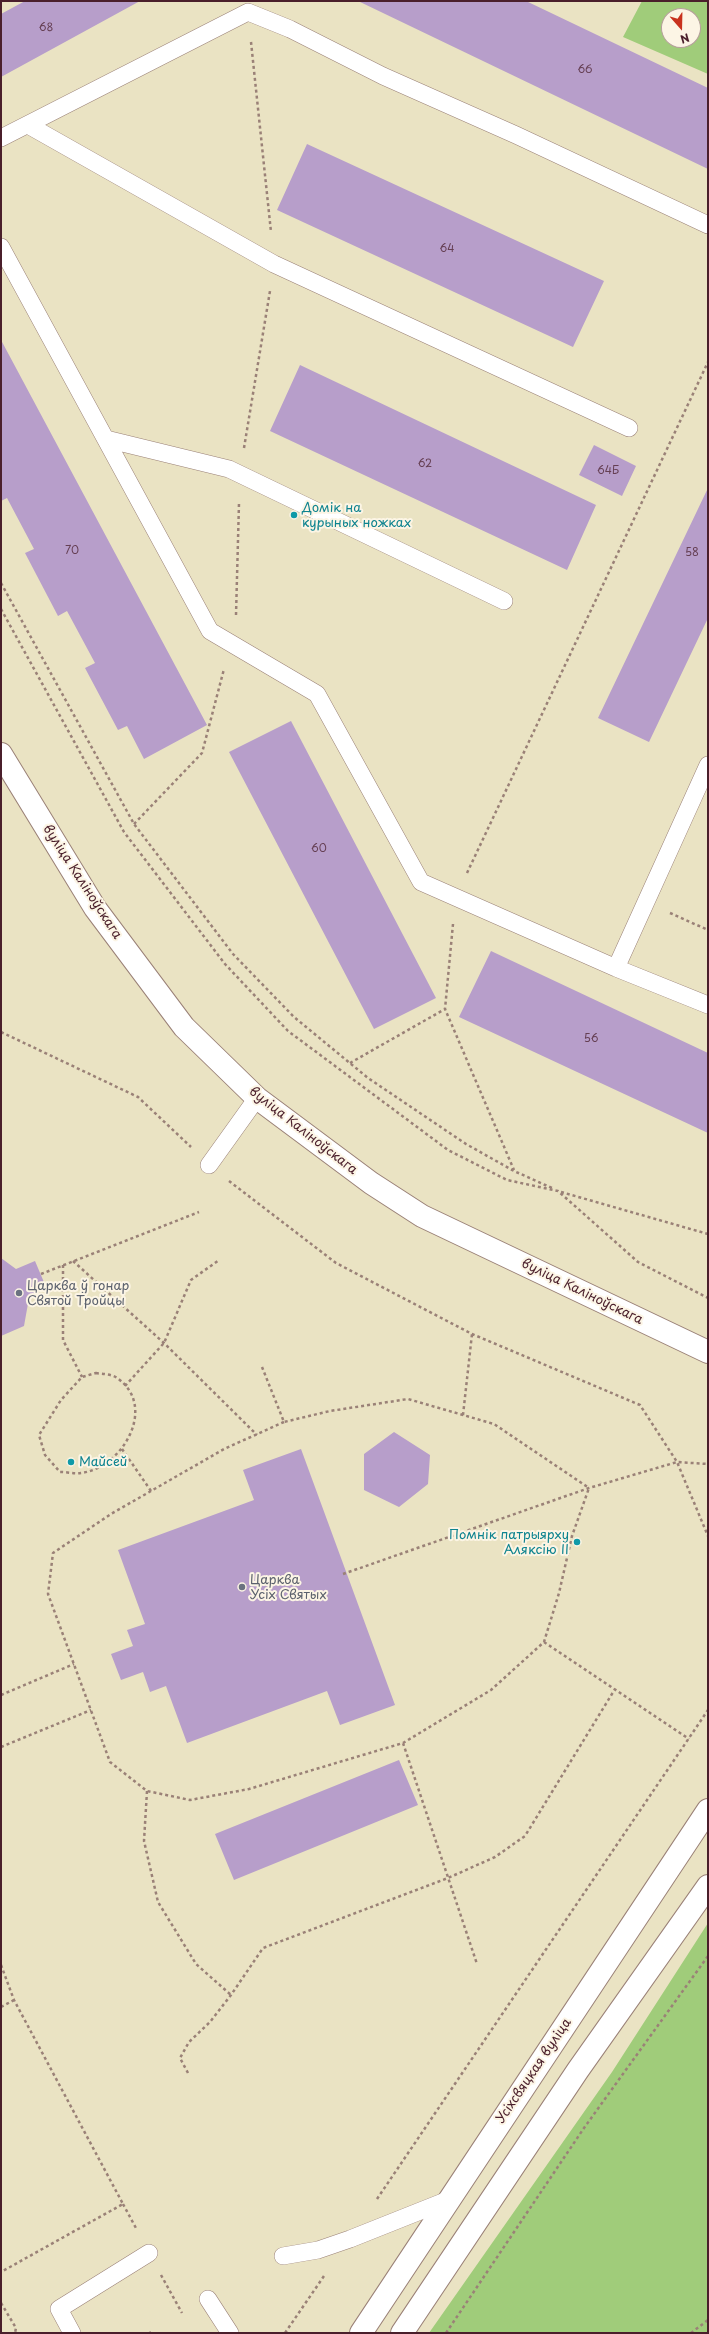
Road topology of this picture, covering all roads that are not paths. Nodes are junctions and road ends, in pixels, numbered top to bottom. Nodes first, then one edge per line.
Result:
1 (28, 125) junction
2 (1, 138) edge
3 (708, 225) edge
4 (1, 247) edge
5 (629, 428) dead end
6 (106, 439) junction
7 (504, 601) dead end
8 (1, 754) edge
9 (708, 765) edge
10 (616, 968) junction
11 (708, 1005) edge
12 (257, 1098) junction
13 (209, 1165) road end
14 (708, 1352) edge
15 (708, 1810) edge
16 (708, 1886) edge
17 (448, 2200) junction
18 (150, 2253) dead end
19 (282, 2256) dead end
20 (208, 2299) dead end
21 (72, 2333) edge
22 (230, 2333) edge
23 (361, 2333) edge
24 (402, 2333) edge

1 - 2 lane
1 - 3 lane
1 - 5 lane
4 - 6 lane
6 - 7 lane
6 - 10 lane
8 - 12 main road, вуліца Каліноўскага
9 - 10 lane
10 - 11 lane
12 - 13 lane
12 - 14 main road, вуліца Каліноўскага
15 - 17 main road, Усіхсвяцкая вуліца
16 - 24 main road
17 - 19 lane
17 - 23 main road, Усіхсвяцкая вуліца
18 - 21 lane
20 - 22 lane

